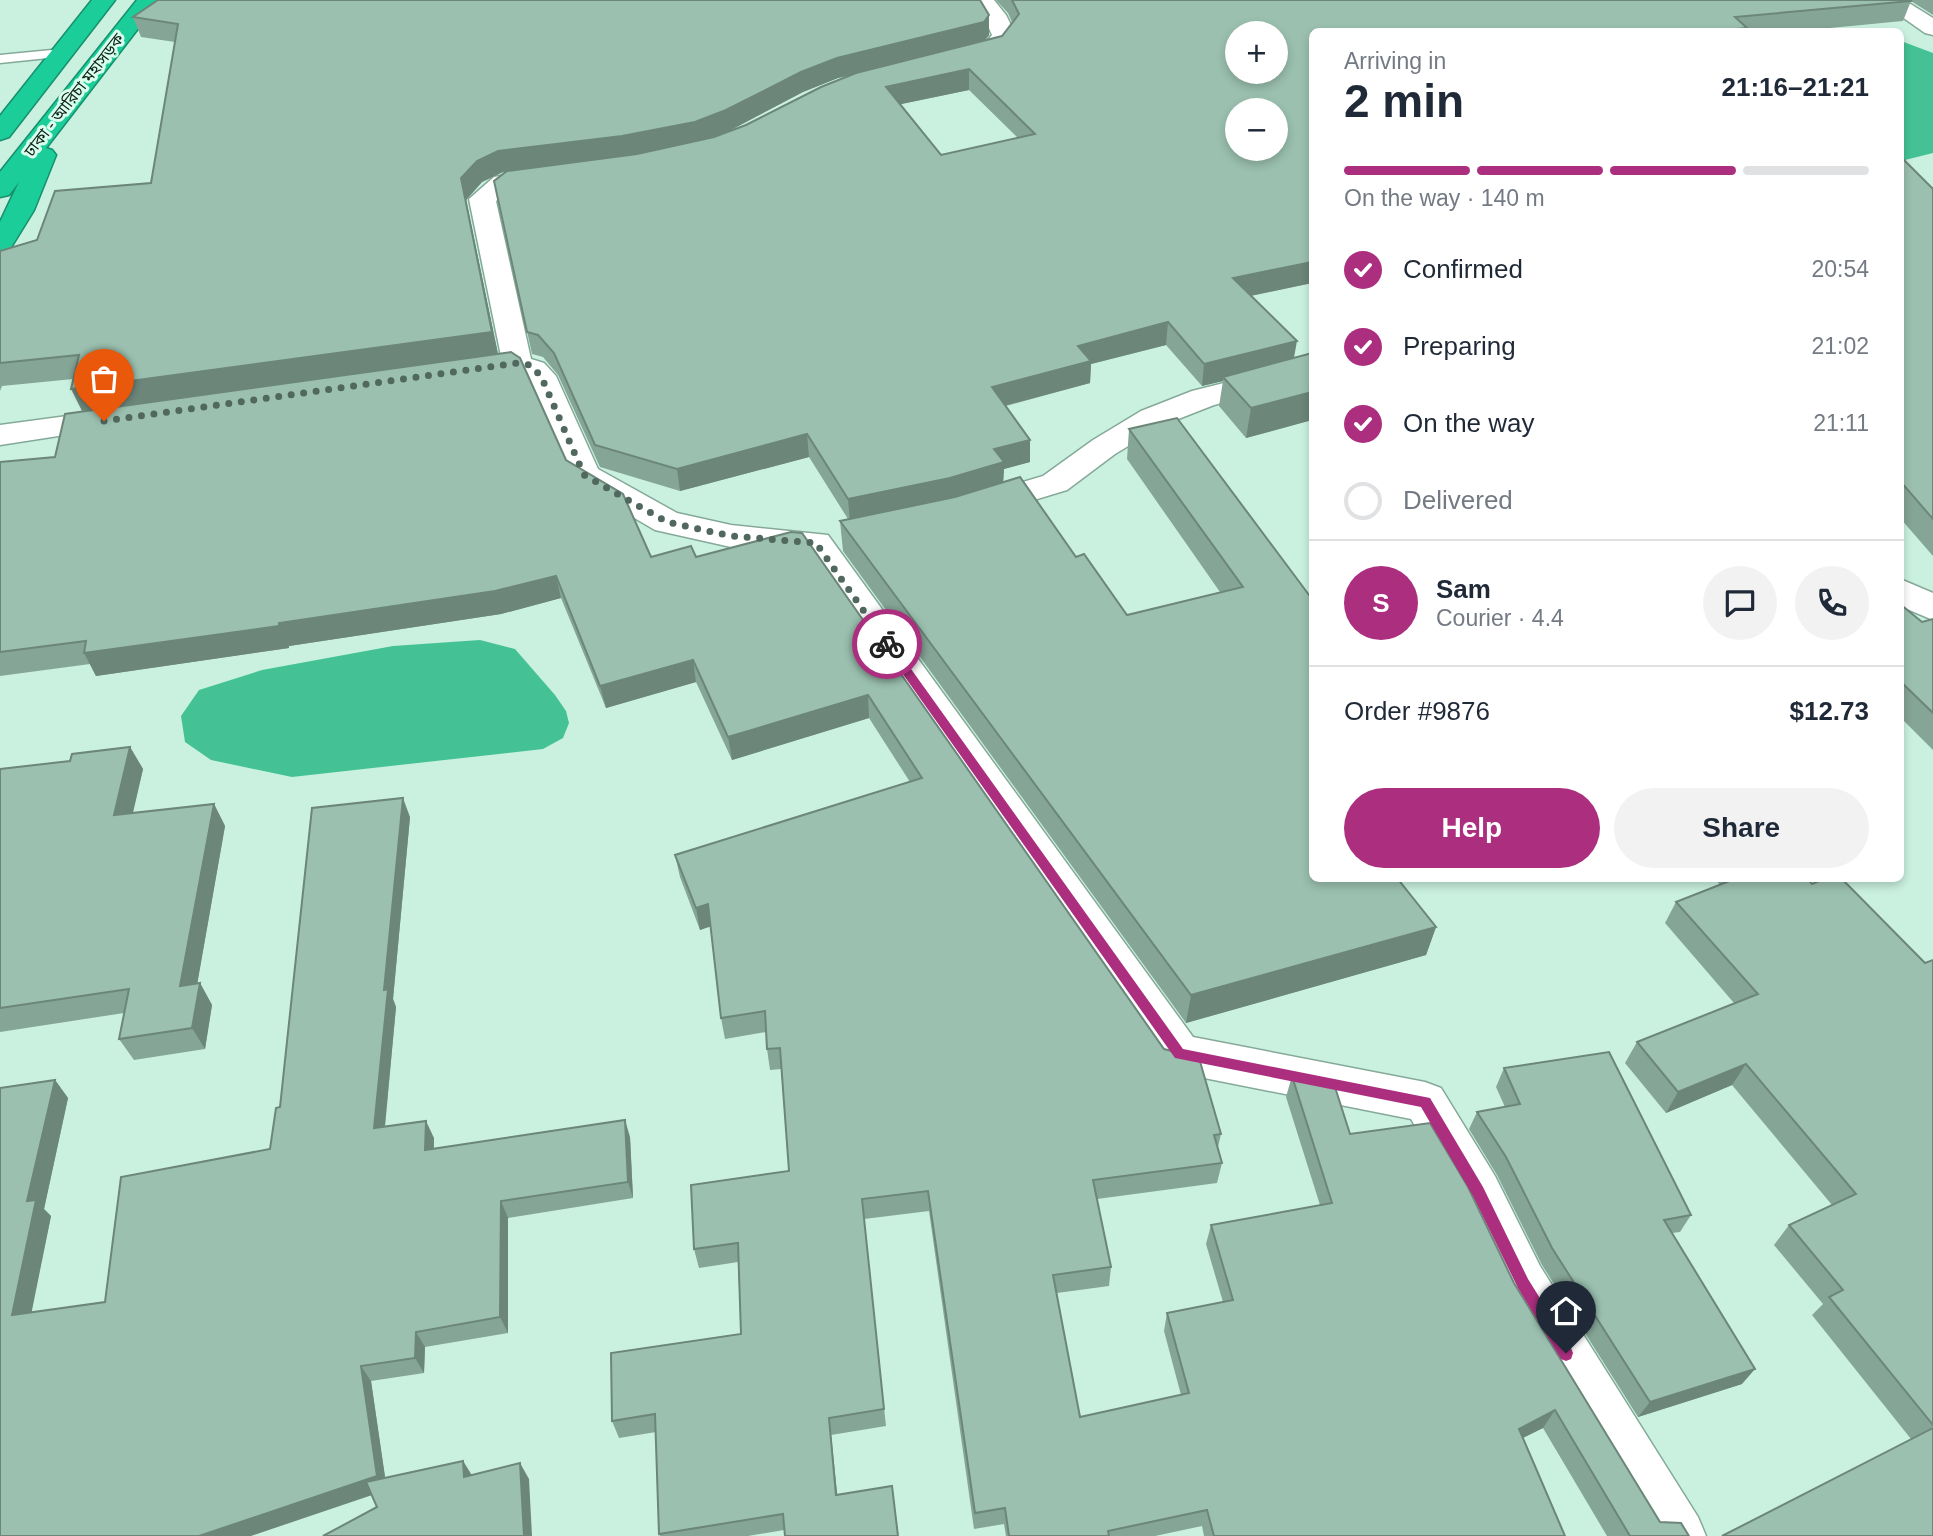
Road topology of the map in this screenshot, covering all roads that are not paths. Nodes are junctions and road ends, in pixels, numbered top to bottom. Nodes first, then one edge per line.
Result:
1 (104, 0) edge
2 (149, 0) edge
3 (982, 0) edge
4 (1889, 0) edge
5 (1933, 28) edge
6 (62, 53) junction
7 (0, 59) edge
8 (944, 62) edge
9 (57, 117) junction
10 (4, 125) edge
11 (569, 174) edge
12 (0, 190) edge
13 (0, 243) edge
14 (517, 363) junction
15 (1309, 371) edge
16 (436, 374) edge
17 (143, 415) edge
18 (0, 435) edge
19 (955, 513) edge
20 (1904, 593) edge
21 (1933, 608) edge
22 (1679, 1536) edge

1 - 6 highway, ঢাকা - আরিচা মহাসড়ক
2 - 9 highway, ঢাকা - আরিচা মহাসড়ক
3 - 8 street
4 - 5 street
6 - 7 lane
6 - 10 highway, ঢাকা - আরিচা মহাসড়ক
9 - 12 highway, ঢাকা - আরিচা মহাসড়ক
9 - 13 highway
11 - 14 street
14 - 16 street
14 - 22 street
15 - 19 street
17 - 18 street
20 - 21 street

